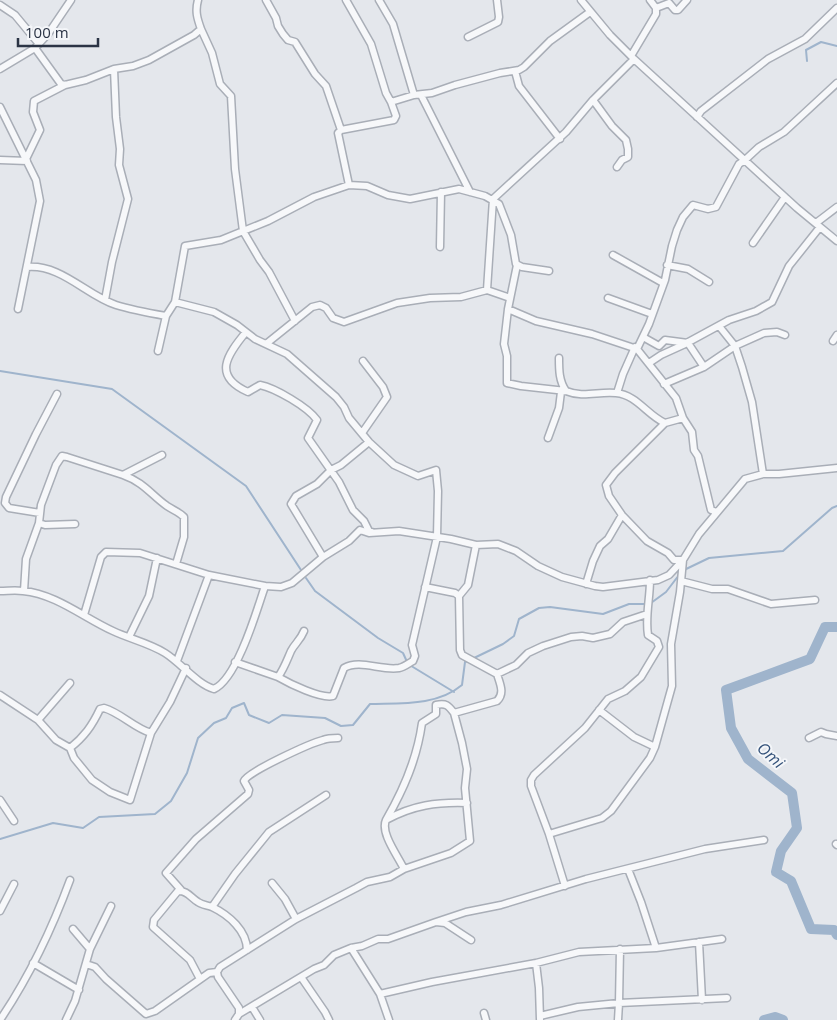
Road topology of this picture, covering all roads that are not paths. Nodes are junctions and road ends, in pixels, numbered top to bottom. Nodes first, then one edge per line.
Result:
1 (71, 0) edge
2 (198, 0) edge
3 (266, 0) edge
4 (346, 0) edge
5 (379, 0) edge
6 (497, 0) edge
7 (582, 0) edge
8 (650, 0) edge
9 (687, 0) edge
10 (0, 5) edge
11 (656, 8) junction
12 (837, 8) edge
13 (590, 12) junction
14 (201, 28) junction
15 (468, 37) dead end
16 (37, 46) junction
17 (633, 58) junction
18 (0, 69) edge
19 (114, 69) junction
20 (514, 71) junction
21 (837, 83) edge
22 (65, 85) junction
23 (418, 95) junction
24 (592, 100) junction
25 (391, 102) junction
26 (0, 107) edge
27 (697, 117) junction
28 (341, 130) junction
29 (560, 139) junction
30 (0, 160) edge
31 (27, 160) junction
32 (746, 160) junction
33 (617, 167) dead end
34 (349, 186) junction
35 (441, 192) junction
36 (470, 192) junction
37 (786, 197) junction
38 (493, 199) junction
39 (837, 207) edge
40 (818, 225) junction
41 (243, 231) junction
42 (837, 241) edge
43 (754, 243) dead end
44 (440, 247) dead end
45 (613, 255) dead end
46 (517, 265) junction
47 (667, 265) junction
48 (27, 267) junction
49 (549, 272) dead end
50 (709, 282) dead end
51 (663, 283) junction
52 (487, 290) junction
53 (510, 298) junction
54 (608, 298) dead end
55 (105, 300) junction
56 (175, 302) junction
57 (18, 309) dead end
58 (508, 310) junction
59 (652, 314) junction
60 (166, 316) junction
61 (295, 321) junction
62 (719, 326) junction
63 (246, 332) junction
64 (786, 335) dead end
65 (643, 337) junction
66 (688, 343) junction
67 (266, 344) junction
68 (735, 346) junction
69 (636, 348) junction
70 (158, 350) dead end
71 (559, 358) dead end
72 (363, 361) dead end
73 (649, 363) junction
74 (704, 367) junction
75 (664, 384) junction
76 (566, 391) junction
77 (617, 393) junction
78 (57, 394) dead end
79 (683, 418) junction
80 (665, 423) junction
81 (362, 433) junction
82 (548, 438) dead end
83 (369, 442) junction
84 (162, 455) dead end
85 (837, 468) edge
86 (331, 470) junction
87 (763, 474) junction
88 (123, 475) junction
89 (40, 512) junction
90 (717, 512) junction
91 (622, 515) junction
92 (39, 523) junction
93 (75, 524) dead end
94 (374, 532) junction
95 (437, 538) junction
96 (476, 545) junction
97 (323, 557) junction
98 (156, 558) junction
99 (683, 560) junction
100 (176, 564) junction
101 (209, 575) junction
102 (650, 580) junction
103 (681, 581) junction
104 (586, 584) junction
105 (265, 586) junction
106 (425, 587) junction
107 (0, 591) edge
108 (24, 591) junction
109 (458, 596) junction
110 (816, 600) dead end
111 (648, 614) junction
112 (84, 615) junction
113 (304, 630) dead end
114 (129, 637) junction
115 (177, 661) junction
116 (235, 662) junction
117 (186, 668) junction
118 (497, 674) junction
119 (278, 677) junction
120 (70, 683) dead end
121 (0, 694) edge
122 (599, 710) junction
123 (454, 713) junction
124 (38, 720) junction
125 (151, 733) junction
126 (837, 736) edge
127 (338, 738) dead end
128 (809, 738) dead end
129 (656, 747) junction
130 (70, 748) junction
131 (326, 795) dead end
132 (0, 800) edge
133 (467, 803) junction
134 (386, 820) junction
135 (14, 821) dead end
136 (549, 834) junction
137 (764, 840) dead end
138 (404, 869) junction
139 (628, 869) junction
140 (70, 880) dead end
141 (272, 883) dead end
142 (14, 884) dead end
143 (565, 886) junction
144 (181, 890) junction
145 (111, 906) dead end
146 (212, 907) junction
147 (0, 911) edge
148 (296, 919) junction
149 (436, 922) junction
150 (73, 929) dead end
151 (722, 939) dead end
152 (471, 940) dead end
153 (699, 942) junction
154 (351, 948) junction
155 (656, 948) junction
156 (90, 949) junction
157 (620, 949) junction
158 (247, 950) junction
159 (33, 963) junction
160 (536, 963) junction
161 (86, 964) junction
162 (217, 972) junction
163 (301, 977) junction
164 (200, 979) junction
165 (79, 990) junction
166 (380, 994) junction
167 (727, 998) dead end
168 (702, 1000) junction
169 (619, 1004) junction
170 (252, 1007) junction
171 (237, 1017) edge
172 (70, 1018) edge
173 (540, 1018) edge
174 (0, 1020) edge
175 (260, 1020) edge
176 (329, 1020) edge
177 (388, 1020) edge
178 (618, 1020) edge

1 - 16 street
2 - 14 street
3 - 28 street
4 - 25 street
5 - 23 street
6 - 15 street
7 - 13 street
8 - 11 street
9 - 11 street
10 - 16 street
11 - 17 street
12 - 27 street
13 - 17 street
13 - 20 street
14 - 19 street
14 - 41 street
16 - 18 street
16 - 22 street
17 - 24 street
17 - 27 street
19 - 22 street
19 - 55 street
20 - 23 street
20 - 29 street
21 - 32 street
22 - 31 street
23 - 25 street
23 - 36 street
24 - 29 street
24 - 33 street
25 - 28 street
26 - 31 street
27 - 32 street
28 - 34 street
29 - 38 street
30 - 31 street
31 - 48 street
32 - 37 street
32 - 47 street
34 - 35 street
34 - 41 street
35 - 36 street
35 - 44 street
36 - 38 street
37 - 40 street
37 - 43 street
38 - 46 street
38 - 52 street
39 - 40 street
40 - 42 street
40 - 62 street
41 - 56 street
41 - 61 street
45 - 51 street
46 - 49 street
46 - 53 street
47 - 50 street
47 - 51 street
48 - 55 street
48 - 57 street
51 - 59 street
52 - 53 street
52 - 61 street
53 - 58 street
54 - 59 street
55 - 60 street
56 - 60 street
56 - 63 street
58 - 69 street
58 - 76 street
59 - 65 street
60 - 70 street
61 - 67 street
62 - 66 street
62 - 68 street
63 - 67 street
63 - 86 street
64 - 68 street
65 - 66 street
65 - 69 street
66 - 73 street
66 - 74 street
67 - 81 street
68 - 74 street
68 - 87 street
69 - 73 street
69 - 77 street
71 - 76 street
72 - 81 street
73 - 75 street
74 - 75 street
75 - 79 street
76 - 77 street
76 - 82 street
77 - 80 street
78 - 89 street
79 - 80 street
79 - 90 street
80 - 91 street
81 - 83 street
83 - 86 street
83 - 95 street
84 - 88 street
85 - 87 street
86 - 94 street
86 - 97 street
87 - 90 street
88 - 89 street
88 - 100 street
89 - 92 street
90 - 99 street
91 - 99 street
91 - 104 street
92 - 93 street
92 - 108 street
94 - 95 street
94 - 97 street
95 - 96 street
95 - 106 street
96 - 104 street
96 - 109 street
97 - 105 street
98 - 100 street
98 - 112 street
98 - 114 street
99 - 102 street
99 - 103 street
100 - 101 street
101 - 105 street
101 - 115 street
102 - 104 street
102 - 111 street
103 - 110 street
103 - 129 street
105 - 116 street
106 - 109 street
106 - 119 street
107 - 108 street
108 - 112 street
109 - 118 street
111 - 118 street
111 - 122 street
112 - 114 street
113 - 119 street
114 - 115 street
115 - 117 street
116 - 117 street
116 - 119 street
117 - 125 street
118 - 123 street
120 - 124 street
121 - 124 street
122 - 129 street
122 - 136 street
123 - 133 street
123 - 134 street
124 - 130 street
125 - 130 street
125 - 130 street
126 - 128 street
127 - 144 street
129 - 136 street
131 - 146 street
132 - 135 street
133 - 134 street
133 - 138 street
134 - 138 street
136 - 143 street
137 - 139 street
138 - 148 street
139 - 143 street
139 - 155 street
140 - 159 street
141 - 148 street
142 - 147 street
143 - 149 street
144 - 146 street
144 - 164 street
145 - 156 street
146 - 158 street
148 - 158 street
149 - 152 street
149 - 154 street
150 - 156 street
151 - 153 street
153 - 155 street
153 - 168 street
154 - 163 street
154 - 166 street
155 - 157 street
156 - 161 street
157 - 160 street
157 - 169 street
158 - 162 street
159 - 165 street
159 - 174 street
160 - 166 street
160 - 173 street
161 - 164 street
161 - 165 street
162 - 164 street
162 - 171 street
163 - 170 street
163 - 176 street
165 - 172 street
166 - 177 street
167 - 168 street
168 - 169 street
169 - 173 street
169 - 178 street
170 - 171 street
170 - 175 street

